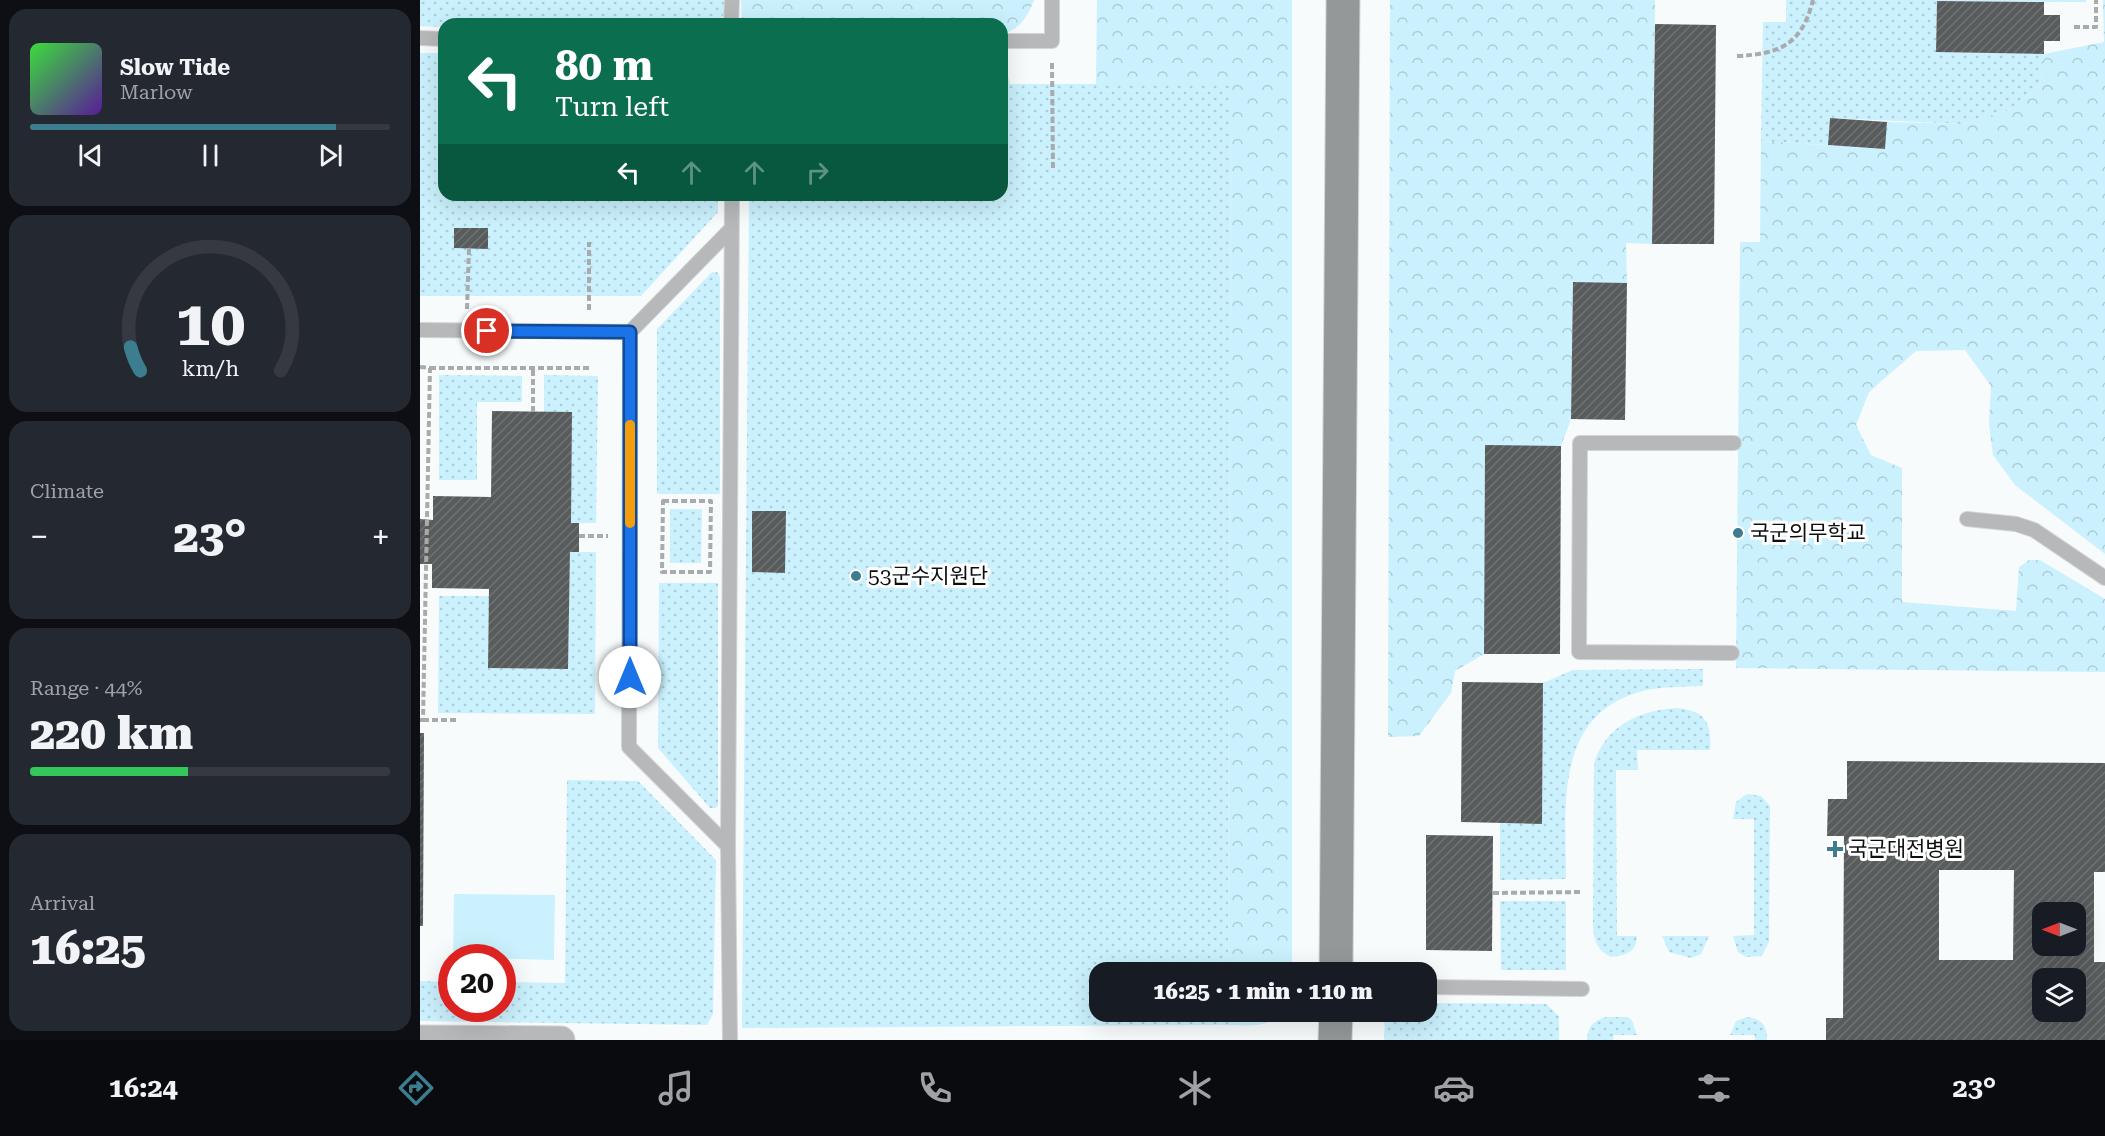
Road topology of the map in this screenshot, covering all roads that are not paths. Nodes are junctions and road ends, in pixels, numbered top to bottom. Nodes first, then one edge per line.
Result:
1 (732, 0) edge
2 (1052, 0) edge
3 (1343, 0) edge
4 (731, 18) edge
5 (420, 38) edge
6 (438, 39) edge
7 (1008, 41) edge
8 (732, 201) edge
9 (732, 228) junction
10 (420, 330) edge
11 (630, 332) junction
12 (1734, 443) dead end
13 (1968, 519) dead end
14 (2105, 578) edge
15 (1732, 653) dead end
16 (728, 846) junction
17 (1336, 962) edge
18 (1437, 987) edge
19 (1582, 989) dead end
20 (1336, 1022) edge
21 (420, 1039) edge
22 (561, 1040) edge
23 (730, 1040) edge
24 (1335, 1040) edge

1 - 4 lane
2 - 7 lane
3 - 17 street
5 - 6 lane
8 - 9 lane
9 - 11 lane
9 - 16 lane
10 - 11 lane
11 - 16 lane
12 - 15 lane
13 - 14 lane
16 - 23 lane
18 - 19 lane
20 - 24 street
21 - 22 street

